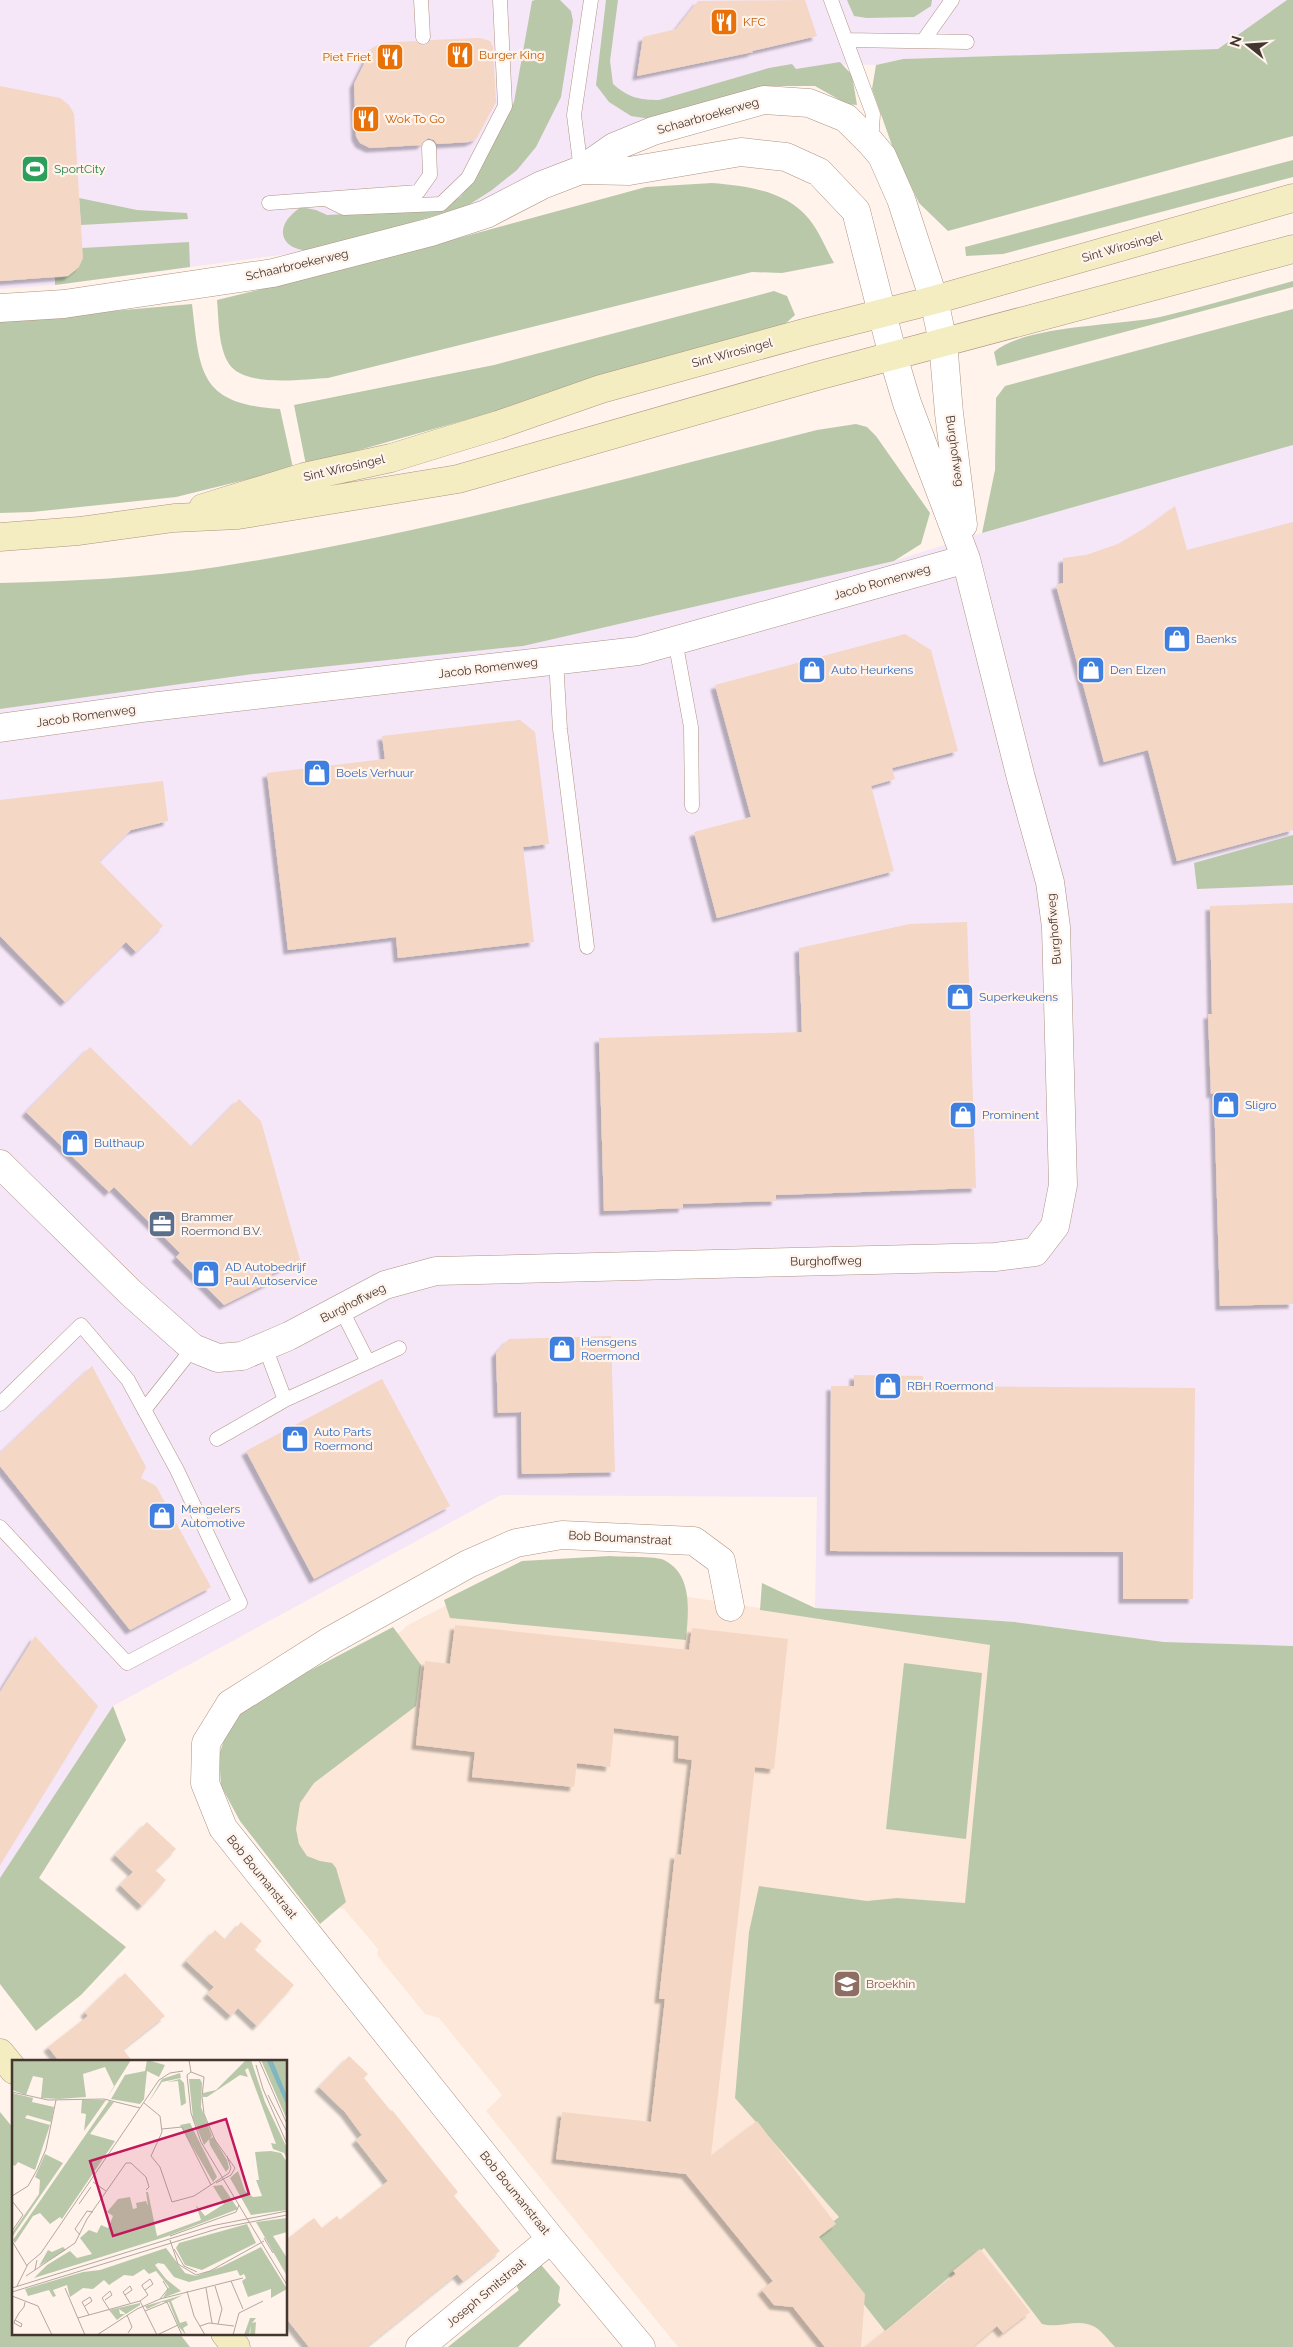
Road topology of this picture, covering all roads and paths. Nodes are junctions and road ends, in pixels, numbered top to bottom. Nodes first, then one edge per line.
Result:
1 (421, 0) edge
2 (500, 0) edge
3 (591, 0) edge
4 (831, 0) edge
5 (952, 0) edge
6 (423, 38) dead end
7 (846, 40) junction
8 (923, 41) junction
9 (967, 42) dead end
10 (871, 143) junction
11 (429, 147) dead end
12 (581, 170) junction
13 (1293, 198) edge
14 (326, 199) junction
15 (269, 203) dead end
16 (1293, 248) edge
17 (934, 300) junction
18 (0, 308) edge
19 (882, 313) junction
20 (943, 342) junction
21 (893, 356) junction
22 (174, 518) junction
23 (0, 537) edge
24 (966, 559) junction
25 (674, 640) junction
26 (556, 660) junction
27 (0, 728) edge
28 (692, 806) dead end
29 (586, 947) dead end
30 (0, 1164) edge
31 (341, 1309) junction
32 (265, 1347) junction
33 (193, 1348) junction
34 (398, 1348) dead end
35 (368, 1362) junction
36 (285, 1400) junction
37 (0, 1404) edge
38 (144, 1410) junction
39 (216, 1439) dead end
40 (0, 1527) edge
41 (730, 1607) dead end
42 (0, 2053) edge
43 (12, 2068) edge
44 (551, 2239) junction
45 (226, 2334) edge
46 (236, 2347) edge
47 (420, 2347) edge
48 (641, 2347) edge

1 - 6 lane
2 - 14 lane
3 - 12 lane
4 - 7 lane
5 - 8 lane
7 - 8 lane
7 - 10 lane
8 - 9 lane
10 - 12 street, Schaarbroekerweg
10 - 17 street, Schaarbroekerweg
11 - 14 lane
12 - 18 street, Schaarbroekerweg
12 - 19 street, Schaarbroekerweg
13 - 17 main road, Sint Wirosingel
14 - 15 lane
16 - 20 main road, Sint Wirosingel
17 - 19 main road, Sint Wirosingel
17 - 20 street, Burghoffweg
19 - 21 street, Burghoffweg
19 - 22 main road, Sint Wirosingel
20 - 21 main road, Sint Wirosingel
20 - 24 street, Burghoffweg
21 - 22 main road, Sint Wirosingel
21 - 24 street, Burghoffweg
22 - 23 main road, Sint Wirosingel
24 - 25 street, Jacob Romenweg
24 - 31 street, Burghoffweg
25 - 26 street, Jacob Romenweg
25 - 28 lane
26 - 27 street, Jacob Romenweg
26 - 29 lane
30 - 33 street, Burghoffweg
31 - 32 street, Burghoffweg
31 - 35 lane
32 - 33 street, Burghoffweg
32 - 36 lane
33 - 38 lane
34 - 35 lane
35 - 36 lane
36 - 39 lane
37 - 38 lane
38 - 40 lane
41 - 44 street, Bob Boumanstraat
42 - 43 main road
44 - 47 street, Joseph Smitstraat
44 - 48 street, Bob Boumanstraat
45 - 46 main road

